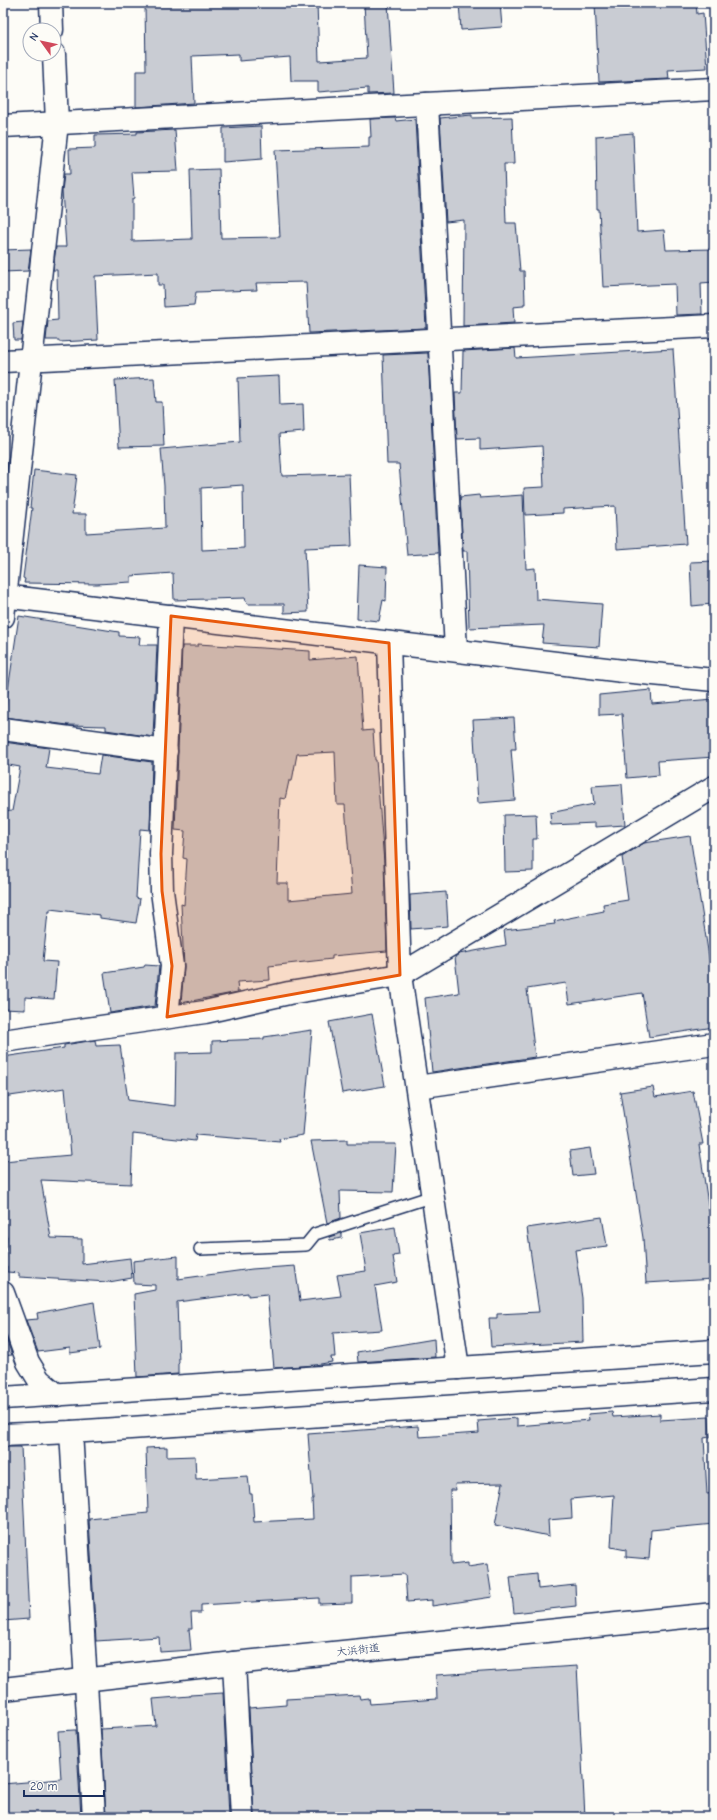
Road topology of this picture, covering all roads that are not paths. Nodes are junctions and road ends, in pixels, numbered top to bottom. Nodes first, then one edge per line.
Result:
1 (51, 3) edge
2 (52, 22) edge
3 (54, 62) edge
4 (714, 89) edge
5 (427, 104) junction
6 (58, 122) junction
7 (3, 126) edge
8 (714, 326) edge
9 (439, 339) junction
10 (32, 359) junction
11 (3, 361) edge
12 (4, 603) edge
13 (171, 616) junction
14 (389, 642) junction
15 (456, 650) junction
16 (714, 680) edge
17 (3, 728) edge
18 (166, 751) junction
19 (714, 787) edge
20 (400, 975) junction
21 (167, 1017) junction
22 (3, 1041) edge
23 (714, 1044) edge
24 (417, 1087) junction
25 (433, 1196) junction
26 (200, 1249) dead end
27 (3, 1293) edge
28 (714, 1351) edge
29 (458, 1368) junction
30 (714, 1389) edge
31 (57, 1395) junction
32 (3, 1398) edge
33 (71, 1432) junction
34 (3, 1435) edge
35 (714, 1614) edge
36 (234, 1663) junction
37 (85, 1681) junction
38 (3, 1689) edge
39 (94, 1817) edge
40 (242, 1817) edge

1 - 2 street
3 - 6 street
4 - 5 street
5 - 6 street
5 - 9 street
6 - 7 street
6 - 10 street
8 - 9 street
9 - 10 street
9 - 15 street
10 - 11 street
10 - 12 street
12 - 13 street
13 - 14 street
13 - 18 street
14 - 15 street
14 - 20 street
15 - 16 street
17 - 18 street
18 - 21 street
19 - 20 street
20 - 21 street
20 - 24 street
21 - 22 street
23 - 24 street
24 - 25 street
25 - 26 lane
25 - 29 street
27 - 31 street
28 - 29 street
29 - 31 street
30 - 33 street
31 - 32 street
33 - 34 street
33 - 37 street
35 - 36 street, 大浜街道
36 - 37 street, 大浜街道
36 - 40 street
37 - 38 street, 大浜街道
37 - 39 street

